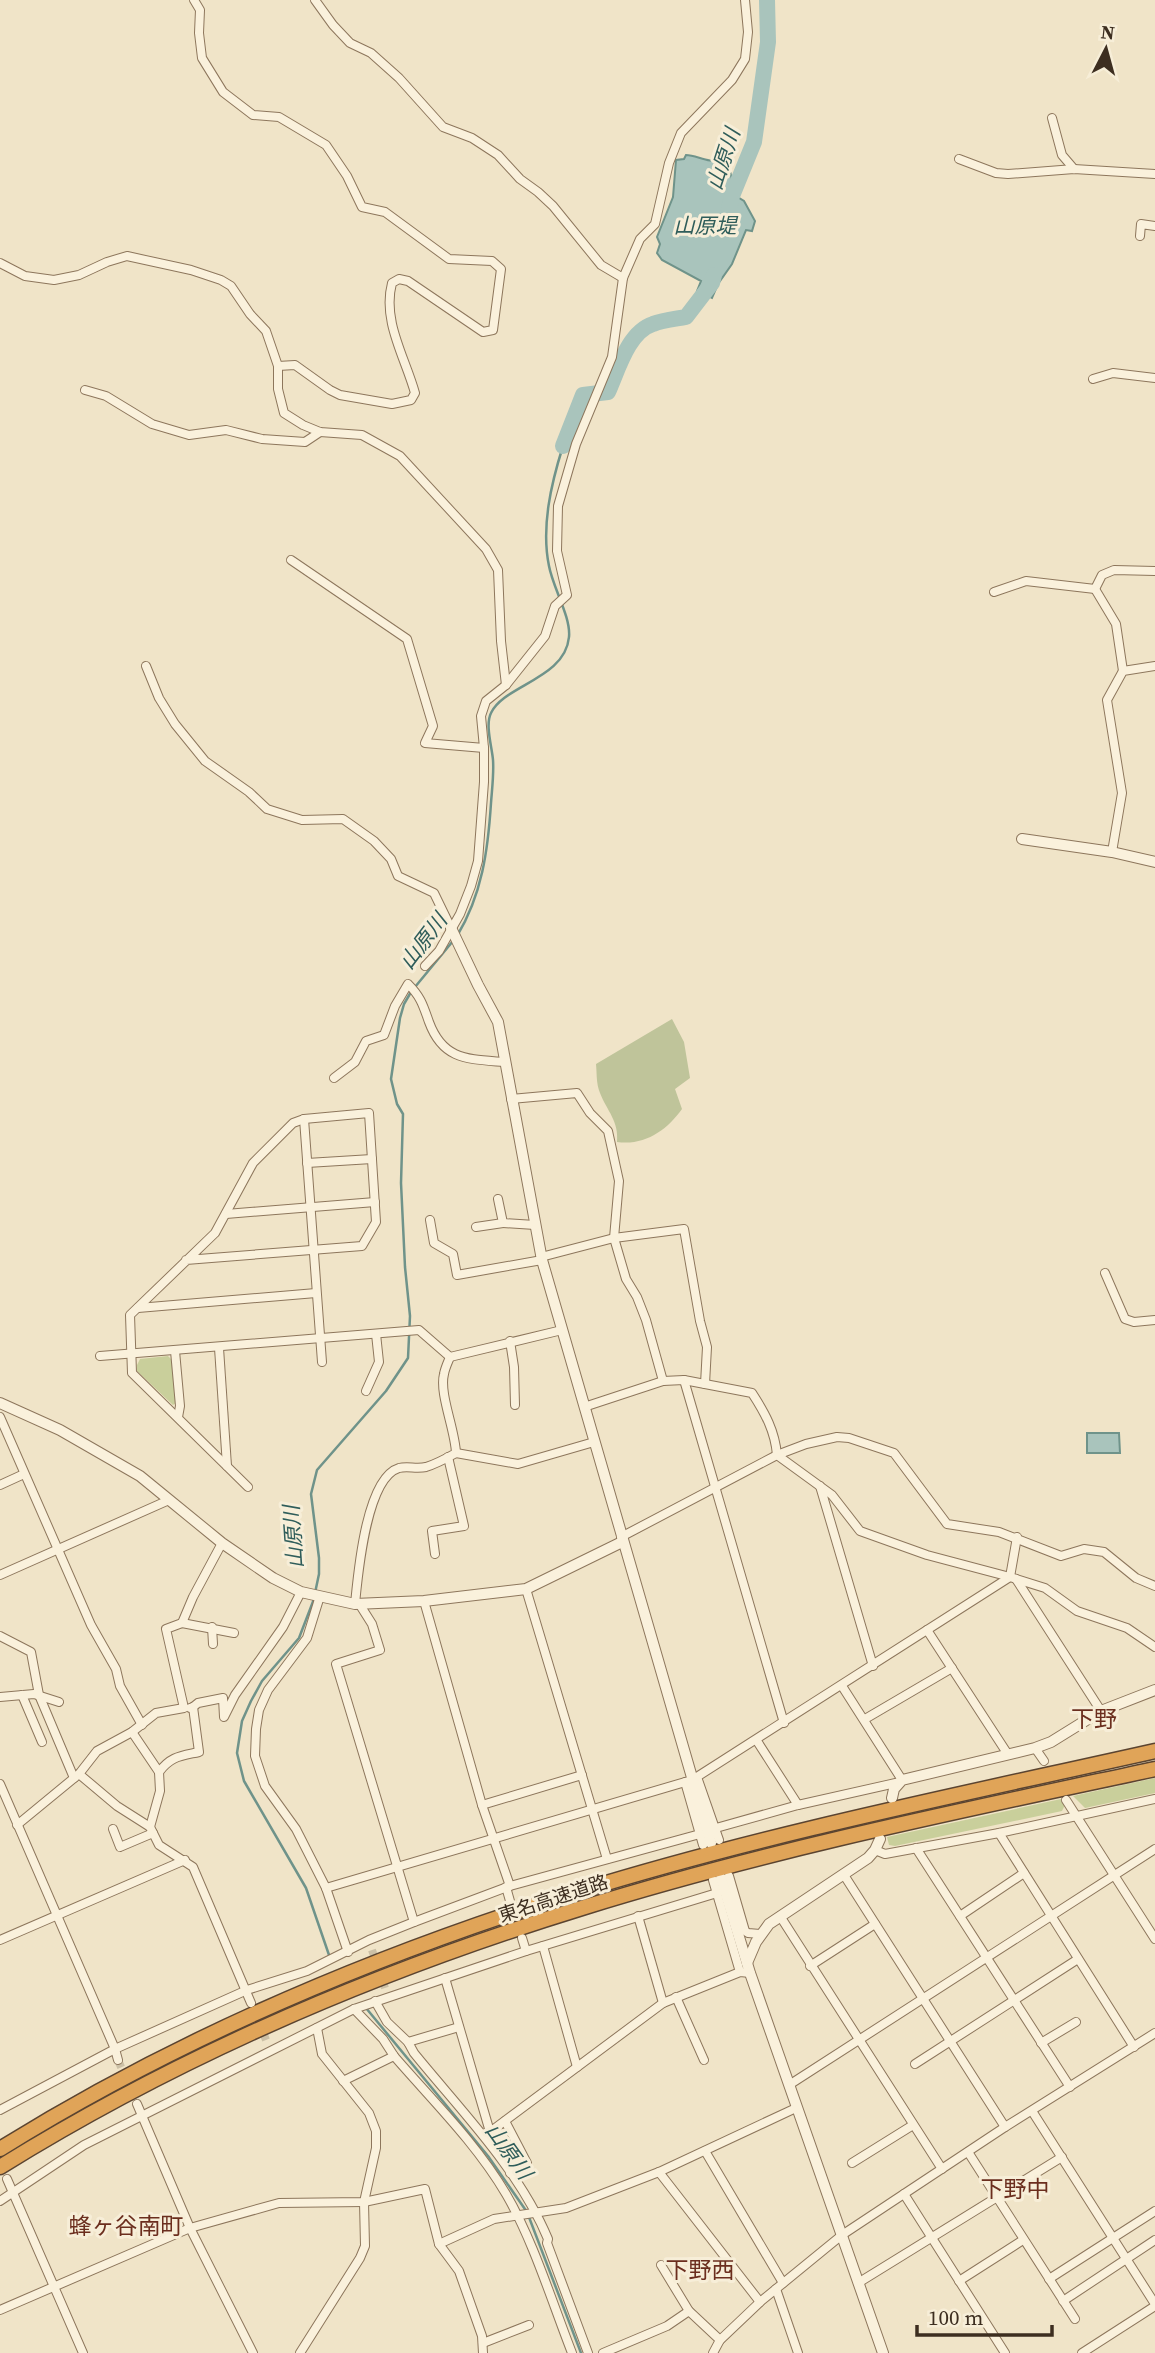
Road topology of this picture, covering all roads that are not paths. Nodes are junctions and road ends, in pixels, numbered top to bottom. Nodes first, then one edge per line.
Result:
1 (194, 0) edge
2 (315, 0) edge
3 (745, 0) edge
4 (1052, 118) dead end
5 (959, 159) dead end
6 (1074, 169) junction
7 (1155, 174) edge
8 (1155, 226) edge
9 (1140, 236) dead end
10 (0, 263) edge
11 (623, 278) junction
12 (278, 366) junction
13 (1155, 378) edge
14 (1093, 379) dead end
15 (85, 390) dead end
16 (320, 432) junction
17 (291, 560) dead end
18 (1155, 571) edge
19 (1095, 589) junction
20 (994, 592) dead end
21 (146, 666) dead end
22 (1155, 666) edge
23 (1123, 671) junction
24 (506, 685) junction
25 (484, 748) junction
26 (1022, 839) dead end
27 (1112, 852) junction
28 (1155, 862) edge
29 (451, 928) junction
30 (425, 966) dead end
31 (504, 1062) junction
32 (334, 1078) dead end
33 (511, 1100) junction
34 (304, 1119) junction
35 (372, 1159) junction
36 (307, 1163) junction
37 (498, 1199) dead end
38 (375, 1202) junction
39 (310, 1207) junction
40 (226, 1214) junction
41 (430, 1220) dead end
42 (503, 1223) junction
43 (534, 1225) junction
44 (475, 1227) dead end
45 (614, 1238) junction
46 (313, 1250) junction
47 (541, 1258) junction
48 (186, 1260) junction
49 (1105, 1273) dead end
50 (316, 1293) junction
51 (137, 1308) junction
52 (1155, 1320) edge
53 (562, 1330) junction
54 (376, 1334) junction
55 (320, 1339) junction
56 (510, 1341) junction
57 (219, 1348) junction
58 (175, 1351) junction
59 (131, 1354) junction
60 (100, 1356) dead end
61 (450, 1357) junction
62 (321, 1362) dead end
63 (684, 1380) junction
64 (663, 1381) junction
65 (705, 1384) junction
66 (366, 1391) dead end
67 (0, 1403) edge
68 (515, 1405) dead end
69 (584, 1407) junction
70 (0, 1417) edge
71 (178, 1418) junction
72 (594, 1442) junction
73 (452, 1455) junction
74 (778, 1455) junction
75 (227, 1466) junction
76 (24, 1474) junction
77 (0, 1485) edge
78 (820, 1486) junction
79 (248, 1487) dead end
80 (715, 1487) junction
81 (169, 1500) junction
82 (1017, 1537) junction
83 (622, 1539) junction
84 (222, 1543) junction
85 (57, 1551) junction
86 (435, 1554) dead end
87 (0, 1575) edge
88 (1013, 1578) junction
89 (1155, 1586) edge
90 (526, 1589) junction
91 (301, 1591) junction
92 (320, 1596) junction
93 (424, 1601) junction
94 (357, 1604) junction
95 (182, 1623) junction
96 (212, 1627) junction
97 (927, 1630) junction
98 (234, 1633) dead end
99 (0, 1636) edge
100 (213, 1644) dead end
101 (1155, 1647) edge
102 (873, 1666) junction
103 (952, 1668) junction
104 (842, 1686) junction
105 (1155, 1690) edge
106 (22, 1695) junction
107 (39, 1695) junction
108 (0, 1697) edge
109 (59, 1702) dead end
110 (189, 1708) junction
111 (1101, 1711) junction
112 (864, 1720) junction
113 (784, 1723) junction
114 (142, 1725) junction
115 (132, 1732) junction
116 (757, 1741) junction
117 (42, 1742) dead end
118 (1035, 1748) junction
119 (1155, 1751) edge
120 (1007, 1753) junction
121 (1044, 1760) dead end
122 (1155, 1769) edge
123 (159, 1772) junction
124 (582, 1775) junction
125 (77, 1776) junction
126 (692, 1780) junction
127 (901, 1781) junction
128 (0, 1784) edge
129 (892, 1798) dead end
130 (1155, 1799) edge
131 (1066, 1800) dead end
132 (482, 1805) junction
133 (798, 1805) junction
134 (592, 1810) junction
135 (1075, 1816) junction
136 (17, 1825) junction
137 (716, 1828) junction
138 (113, 1829) dead end
139 (151, 1830) junction
140 (999, 1833) junction
141 (700, 1834) junction
142 (493, 1838) junction
143 (880, 1839) dead end
144 (711, 1843) junction
145 (916, 1848) junction
146 (1155, 1849) edge
147 (875, 1850) junction
148 (607, 1859) junction
149 (185, 1860) junction
150 (397, 1866) junction
151 (1024, 1873) junction
152 (844, 1875) junction
153 (1114, 1875) junction
154 (721, 1878) junction
155 (508, 1886) junction
156 (326, 1888) junction
157 (717, 1893) junction
158 (510, 1901) dead end
159 (1051, 1915) junction
160 (56, 1916) junction
161 (638, 1916) junction
162 (780, 1916) junction
163 (960, 1916) junction
164 (414, 1922) junction
165 (875, 1924) junction
166 (761, 1934) junction
167 (522, 1938) dead end
168 (1155, 1939) edge
169 (0, 1940) edge
170 (369, 1940) junction
171 (543, 1946) junction
172 (372, 1950) tunnel mouth
173 (526, 1951) junction
174 (348, 1952) junction
175 (986, 1957) junction
176 (1078, 1959) junction
177 (810, 1966) junction
178 (746, 1969) junction
179 (445, 1978) junction
180 (247, 1990) junction
181 (677, 1997) junction
182 (922, 1997) junction
183 (373, 2001) junction
184 (1014, 2001) junction
185 (251, 2003) tunnel mouth
186 (663, 2003) junction
187 (356, 2009) junction
188 (1076, 2022) dead end
189 (460, 2027) junction
190 (317, 2028) junction
191 (1154, 2037) edge
192 (266, 2040) tunnel mouth
193 (857, 2040) junction
194 (408, 2042) junction
195 (950, 2042) junction
196 (1041, 2043) junction
197 (1134, 2047) junction
198 (115, 2049) junction
199 (271, 2051) junction
200 (394, 2056) junction
201 (118, 2060) tunnel mouth
202 (704, 2060) dead end
203 (915, 2064) dead end
204 (577, 2067) junction
205 (344, 2081) junction
206 (789, 2085) junction
207 (1070, 2087) junction
208 (137, 2104) tunnel mouth
209 (796, 2108) junction
210 (0, 2110) edge
211 (1032, 2111) junction
212 (142, 2115) junction
213 (505, 2121) junction
214 (913, 2125) junction
215 (1005, 2127) junction
216 (486, 2134) junction
217 (0, 2149) edge
218 (705, 2151) junction
219 (968, 2152) junction
220 (1062, 2157) junction
221 (852, 2163) dead end
222 (942, 2169) junction
223 (659, 2172) junction
224 (4, 2173) edge
225 (510, 2173) junction
226 (13, 2192) junction
227 (904, 2194) junction
228 (996, 2197) junction
229 (0, 2201) edge
230 (363, 2202) junction
231 (1155, 2211) edge
232 (534, 2213) junction
233 (520, 2215) junction
234 (190, 2228) junction
235 (842, 2235) junction
236 (931, 2236) junction
237 (1113, 2238) junction
238 (1023, 2239) junction
239 (1155, 2240) edge
240 (439, 2244) junction
241 (1126, 2259) junction
242 (661, 2265) dead end
243 (1049, 2279) junction
244 (959, 2281) junction
245 (858, 2283) junction
246 (54, 2286) junction
247 (779, 2286) junction
248 (1063, 2301) junction
249 (760, 2302) junction
250 (1155, 2305) edge
251 (0, 2310) edge
252 (689, 2311) junction
253 (1075, 2319) dead end
254 (529, 2325) dead end
255 (720, 2340) junction
256 (483, 2343) junction
257 (83, 2353) edge
258 (253, 2353) edge
259 (300, 2353) edge
260 (482, 2353) edge
261 (572, 2353) edge
262 (588, 2353) edge
263 (603, 2353) edge
264 (713, 2353) edge
265 (798, 2353) edge
266 (883, 2353) edge
267 (1005, 2353) edge
268 (1082, 2353) edge

1 - 12 street
2 - 11 street
3 - 11 street
4 - 6 street
5 - 6 street
6 - 7 street
8 - 9 street
10 - 12 street
11 - 24 street
12 - 16 street
13 - 14 street
15 - 16 street
16 - 24 street
17 - 25 street
18 - 19 street
19 - 20 street
19 - 23 street
21 - 29 street
22 - 23 street
23 - 27 street
24 - 25 street
25 - 29 street
26 - 27 street
27 - 28 street
29 - 30 street
29 - 31 street
31 - 32 street
31 - 33 street
33 - 43 street
33 - 45 street
34 - 35 street
34 - 36 street
34 - 40 street
35 - 36 street
35 - 38 street
36 - 39 street
37 - 42 street
38 - 39 street
38 - 46 street
39 - 40 street
39 - 46 street
40 - 48 street
41 - 47 street
42 - 43 street
42 - 44 street
43 - 47 street
45 - 47 street
45 - 64 street
45 - 65 street
46 - 48 street
46 - 50 street
47 - 53 street
48 - 51 street
49 - 52 street
50 - 51 street
50 - 55 street
51 - 59 street
53 - 56 street
53 - 69 street
54 - 55 street
54 - 61 street
54 - 66 street
55 - 57 street
55 - 62 street
56 - 61 street
56 - 68 street
57 - 58 street
57 - 75 street
58 - 59 street
58 - 71 street
59 - 60 street
59 - 71 street
61 - 73 street
63 - 64 street
63 - 65 street
63 - 80 street
64 - 69 street
65 - 74 street
67 - 81 street
69 - 72 street
70 - 76 street
71 - 75 street
72 - 73 street
72 - 83 street
73 - 86 street
73 - 94 street
74 - 78 street
74 - 80 street
74 - 82 street
75 - 79 street
76 - 77 street
76 - 85 street
78 - 88 street
78 - 102 street
80 - 83 street
80 - 113 street
81 - 84 street
81 - 85 street
82 - 88 street
82 - 89 street
83 - 90 street
83 - 126 street
84 - 91 street
84 - 95 street
85 - 87 street
85 - 114 street
88 - 97 street
88 - 101 street
88 - 111 street
90 - 93 street
90 - 124 street
91 - 92 street
91 - 110 street
92 - 94 street
92 - 156 street
93 - 94 street
93 - 132 street
94 - 150 street
95 - 96 street
95 - 110 street
96 - 98 street
96 - 100 street
97 - 102 street
97 - 103 street
99 - 107 street
102 - 104 street
103 - 112 street
103 - 120 street
104 - 112 street
104 - 113 street
105 - 111 street
106 - 107 street
106 - 108 street
106 - 117 street
107 - 109 street
107 - 125 street
110 - 114 street
110 - 123 street
111 - 118 street
112 - 127 street
113 - 116 street
114 - 115 street
115 - 123 street
115 - 125 street
116 - 126 street
116 - 133 street
118 - 120 street
118 - 121 street
119 - 217 highway, 東名高速道路
120 - 127 street
122 - 224 highway, 東名高速道路
123 - 139 street
124 - 132 street
124 - 134 street
125 - 136 street
125 - 139 street
126 - 134 street
126 - 137 street
126 - 141 street
126 - 144 street
127 - 129 street
127 - 133 street
128 - 136 street
130 - 135 street
131 - 135 street
132 - 142 street
133 - 137 street
134 - 142 street
134 - 148 street
135 - 140 street
135 - 153 street
136 - 160 street
137 - 144 street
138 - 139 street
139 - 149 street
140 - 145 street
140 - 151 street
141 - 144 street
141 - 148 street
142 - 150 street
142 - 155 street
143 - 147 street
145 - 147 street
145 - 163 street
146 - 153 street
147 - 152 street
148 - 155 street
149 - 160 street
149 - 180 street
150 - 156 street
150 - 164 street
151 - 159 street
151 - 163 street
152 - 162 street
152 - 165 street
153 - 159 street
153 - 168 street
154 - 157 street
154 - 166 street
154 - 178 street
155 - 158 street
155 - 164 street
156 - 174 street
157 - 161 street
157 - 178 street
159 - 175 street
159 - 176 street
160 - 169 street
160 - 198 street
161 - 171 street
161 - 186 street
162 - 166 street
162 - 177 street
163 - 175 street
164 - 170 street
165 - 177 street
165 - 182 street
166 - 178 street
167 - 173 street
170 - 172 street
170 - 174 street
171 - 173 street
171 - 204 street
173 - 179 street
174 - 180 street
175 - 182 street
175 - 184 street
176 - 184 street
176 - 197 street
177 - 193 street
178 - 181 street
178 - 206 street
179 - 183 street
179 - 189 street
180 - 185 street
180 - 198 street
181 - 186 street
181 - 202 street
182 - 193 street
182 - 195 street
183 - 187 street
183 - 194 street
184 - 195 street
184 - 196 street
186 - 204 street
187 - 190 street
187 - 200 street
188 - 196 street
189 - 194 street
189 - 216 street
190 - 199 street
190 - 205 street
191 - 197 street
192 - 199 street
193 - 206 street
193 - 214 street
194 - 216 street
195 - 203 street
195 - 215 street
196 - 207 street
197 - 207 street
198 - 201 street
198 - 210 street
199 - 212 street
200 - 205 street
200 - 233 street
204 - 213 street
205 - 230 street
206 - 209 street
207 - 211 street
208 - 212 street
209 - 218 street
209 - 235 street
211 - 215 street
211 - 220 street
212 - 226 street
212 - 234 street
213 - 216 street
213 - 225 street
214 - 221 street
214 - 222 street
215 - 219 street
216 - 225 street
218 - 223 street
218 - 247 street
219 - 222 street
219 - 228 street
220 - 228 street
220 - 237 street
222 - 227 street
223 - 232 street
223 - 249 street
224 - 226 street
225 - 232 street
226 - 229 street
226 - 246 street
227 - 235 street
227 - 236 street
228 - 236 street
228 - 238 street
230 - 234 street
230 - 240 street
230 - 259 street
231 - 237 street
232 - 233 street
232 - 262 street
233 - 240 street
233 - 261 street
234 - 246 street
234 - 258 street
235 - 245 street
235 - 247 street
236 - 244 street
236 - 245 street
237 - 241 street
237 - 243 street
238 - 243 street
238 - 244 street
239 - 241 street
240 - 256 street
241 - 248 street
241 - 250 street
242 - 252 street
243 - 248 street
244 - 267 street
245 - 266 street
246 - 251 street
246 - 257 street
247 - 249 street
247 - 265 street
248 - 253 street
249 - 255 street
250 - 268 street
252 - 255 street
252 - 263 street
254 - 256 street
255 - 264 street
256 - 260 street

